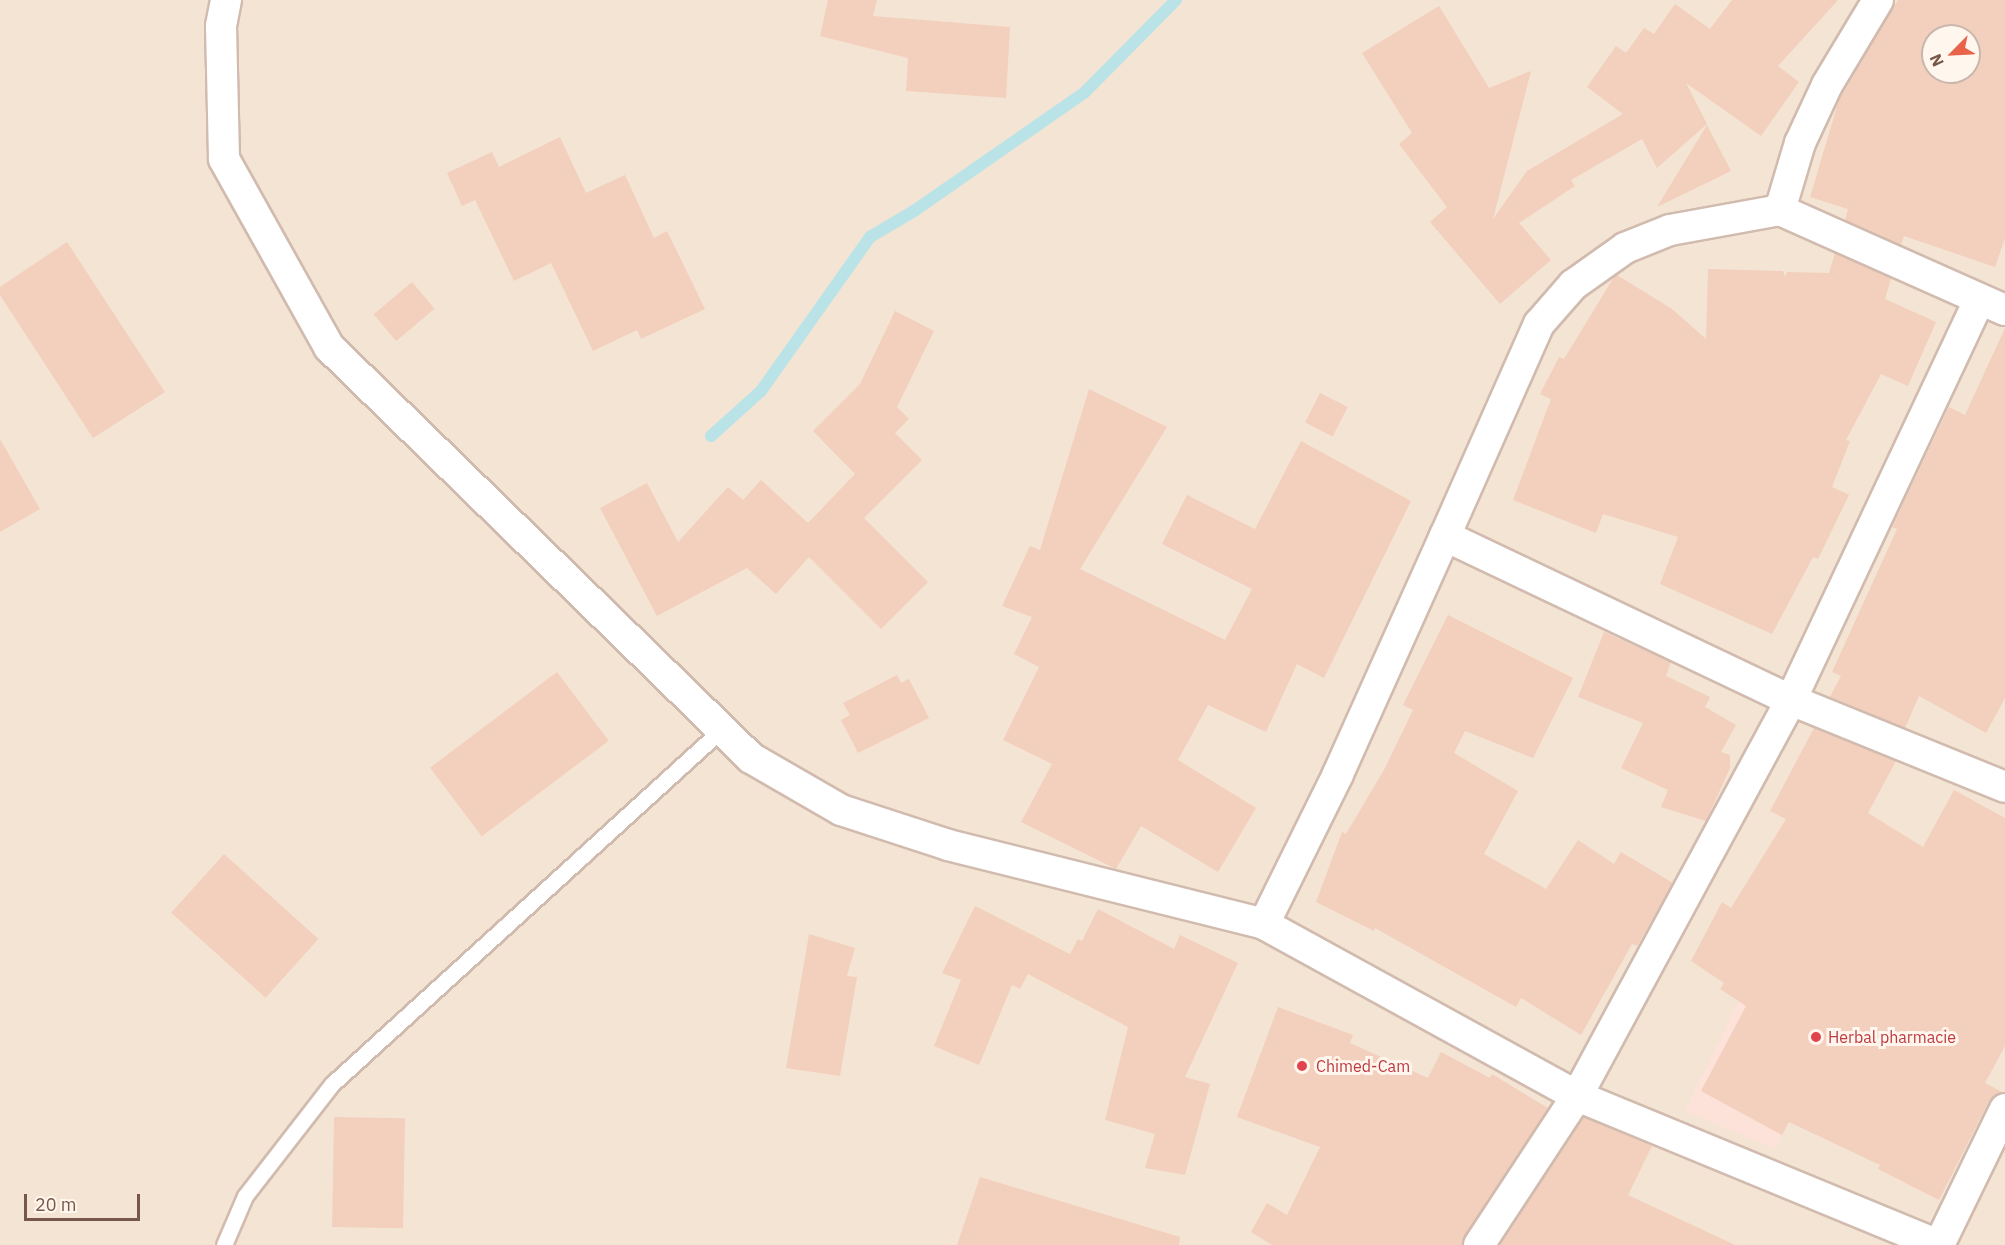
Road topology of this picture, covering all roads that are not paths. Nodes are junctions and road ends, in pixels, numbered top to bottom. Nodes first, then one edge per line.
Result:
1 (226, 0) edge
2 (1878, 0) edge
3 (1780, 210) junction
4 (1992, 305) edge
5 (1445, 536) junction
6 (1791, 700) junction
7 (722, 730) junction
8 (2005, 788) edge
9 (1264, 924) junction
10 (1577, 1096) junction
11 (2005, 1109) edge
12 (224, 1245) edge
13 (1479, 1245) edge
14 (1939, 1245) edge

1 - 7 street
2 - 3 street
3 - 4 street
3 - 5 street
4 - 6 street
5 - 6 street
5 - 9 street
6 - 8 street
6 - 10 street
7 - 9 street
7 - 12 lane
9 - 10 street
10 - 13 street
10 - 14 street
11 - 14 street

